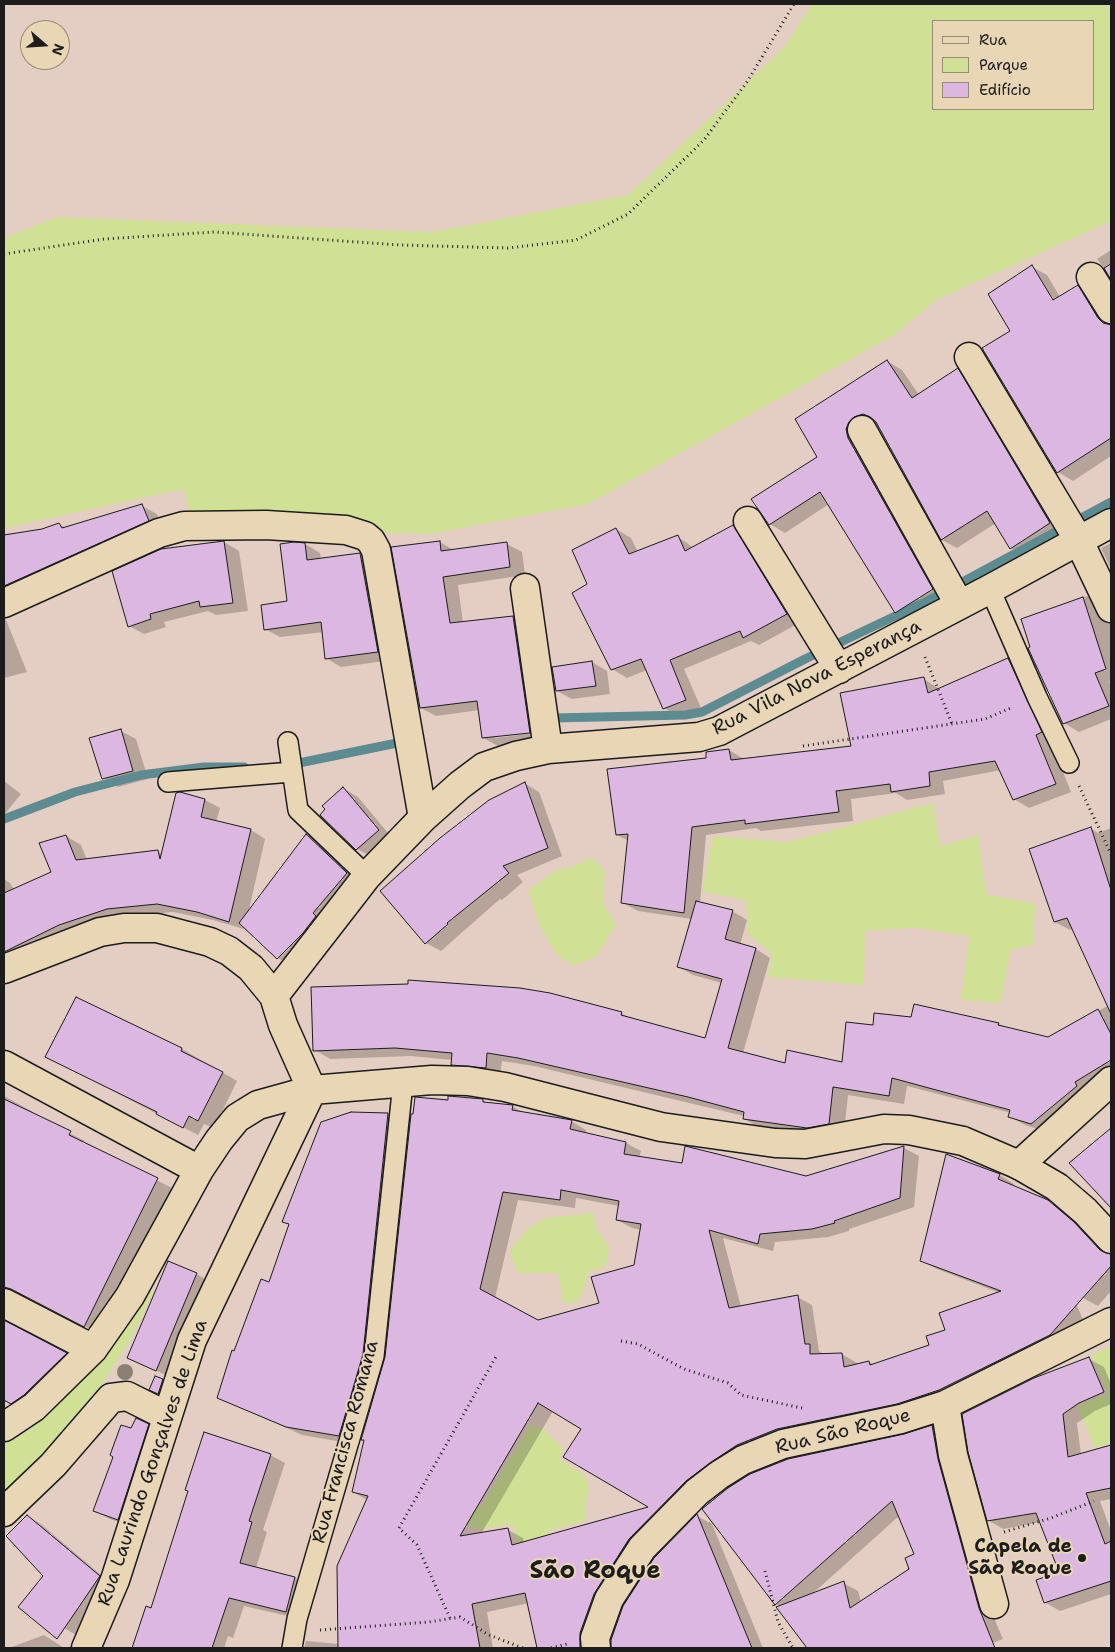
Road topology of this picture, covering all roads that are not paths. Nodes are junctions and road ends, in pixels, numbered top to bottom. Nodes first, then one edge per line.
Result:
1 (1091, 277) dead end
2 (1111, 308) edge
3 (969, 357) dead end
4 (862, 430) dead end
5 (748, 521) dead end
6 (1111, 522) edge
7 (1078, 539) junction
8 (525, 588) dead end
9 (990, 589) junction
10 (4, 603) edge
11 (959, 604) junction
12 (1111, 608) edge
13 (839, 669) junction
14 (288, 742) dead end
15 (548, 749) junction
16 (1068, 763) road end
17 (292, 772) junction
18 (168, 782) dead end
19 (423, 818) junction
20 (366, 876) junction
21 (4, 969) edge
22 (274, 996) junction
23 (4, 1065) edge
24 (1111, 1081) edge
25 (403, 1083) junction
26 (312, 1090) junction
27 (1019, 1165) junction
28 (199, 1170) junction
29 (1111, 1240) edge
30 (4, 1303) edge
31 (1111, 1322) edge
32 (93, 1349) junction
33 (945, 1405) junction
34 (167, 1416) junction
35 (4, 1427) edge
36 (4, 1512) edge
37 (994, 1604) dead end
38 (294, 1640) edge
39 (86, 1648) edge
40 (596, 1648) edge

1 - 2 street
3 - 7 street
4 - 11 street
5 - 13 street
6 - 7 street, Rua Vila Nova Esperança
7 - 9 street, Rua Vila Nova Esperança
7 - 12 street
8 - 15 street
9 - 11 street, Rua Vila Nova Esperança
9 - 16 lane
10 - 19 street
11 - 13 street, Rua Vila Nova Esperança
13 - 15 street, Rua Vila Nova Esperança
14 - 17 lane
15 - 19 street, Rua Vila Nova Esperança
17 - 18 lane
17 - 20 lane
19 - 20 street, Rua Vila Nova Esperança
20 - 22 street, Rua Vila Nova Esperança
21 - 22 street
22 - 26 street
23 - 28 street
24 - 27 street
25 - 26 street
25 - 27 street
25 - 38 lane, Rua Francisca Romana
26 - 28 street
26 - 34 street, Rua Laurindo Gonçalves de Lima
27 - 29 street
28 - 32 street
30 - 32 street
31 - 33 street, Rua São Roque
32 - 35 street
33 - 37 street
33 - 40 street, Rua São Roque
34 - 36 street
34 - 39 street, Rua Laurindo Gonçalves de Lima

